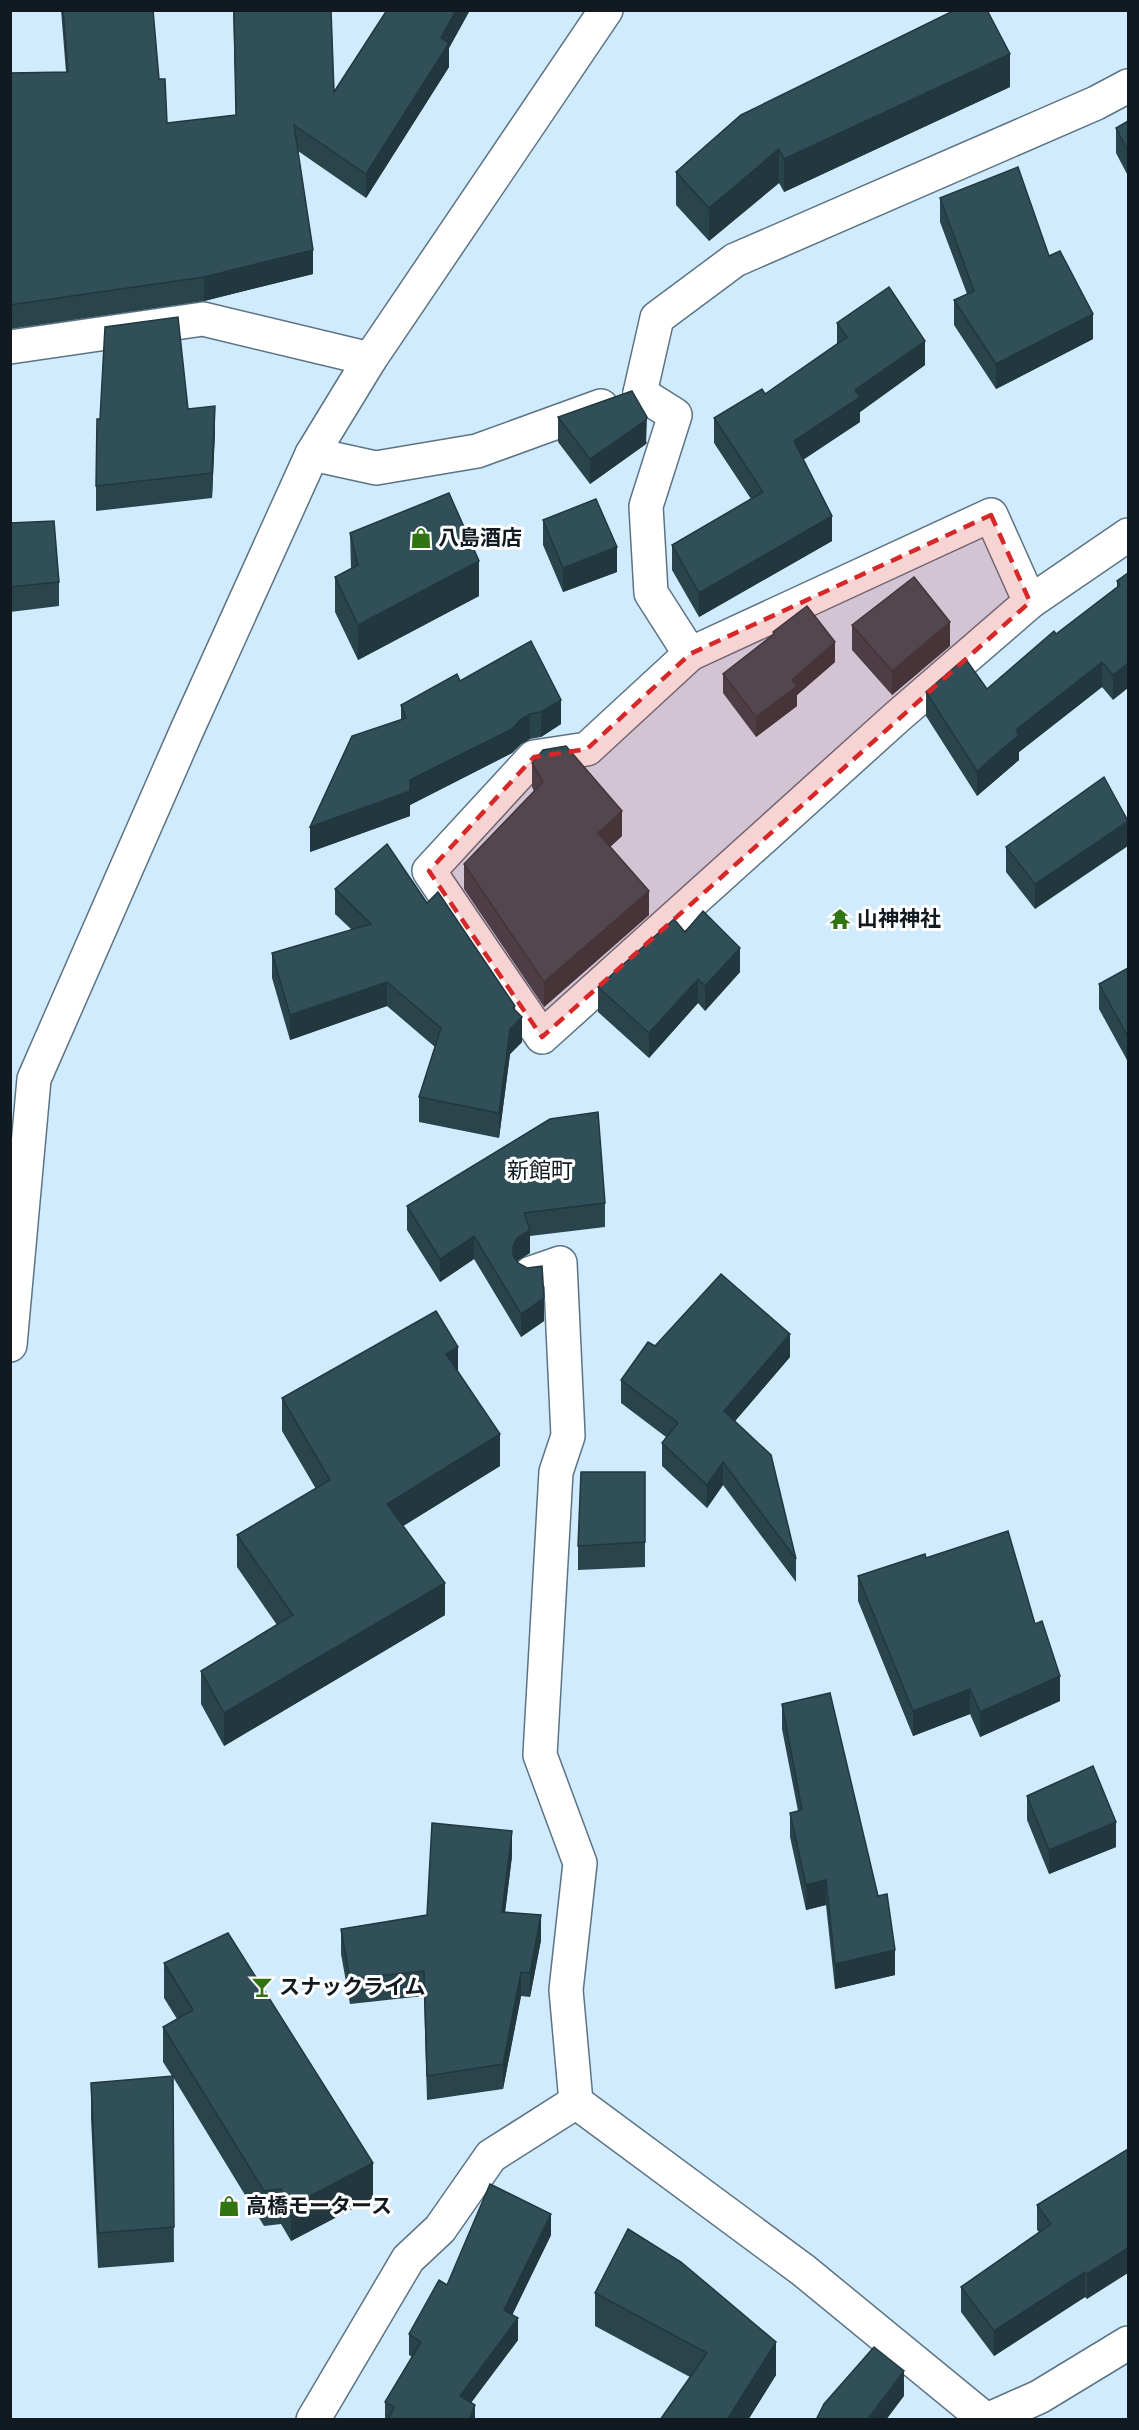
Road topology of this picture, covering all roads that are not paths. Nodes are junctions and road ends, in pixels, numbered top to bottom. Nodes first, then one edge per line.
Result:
1 (606, 10) edge
2 (1128, 86) edge
3 (10, 347) edge
4 (370, 359) junction
5 (640, 393) junction
6 (312, 454) junction
7 (1128, 536) edge
8 (1030, 602) junction
9 (690, 654) junction
10 (531, 1273) edge
11 (10, 1345) edge
12 (576, 2102) junction
13 (1128, 2343) edge
14 (313, 2420) edge
15 (987, 2420) edge

1 - 4 street
2 - 5 street
3 - 4 street
4 - 6 street
5 - 6 street
5 - 9 street
6 - 11 street
7 - 8 street
8 - 9 street
8 - 9 street
10 - 12 street
12 - 14 street
12 - 15 street
13 - 15 street

